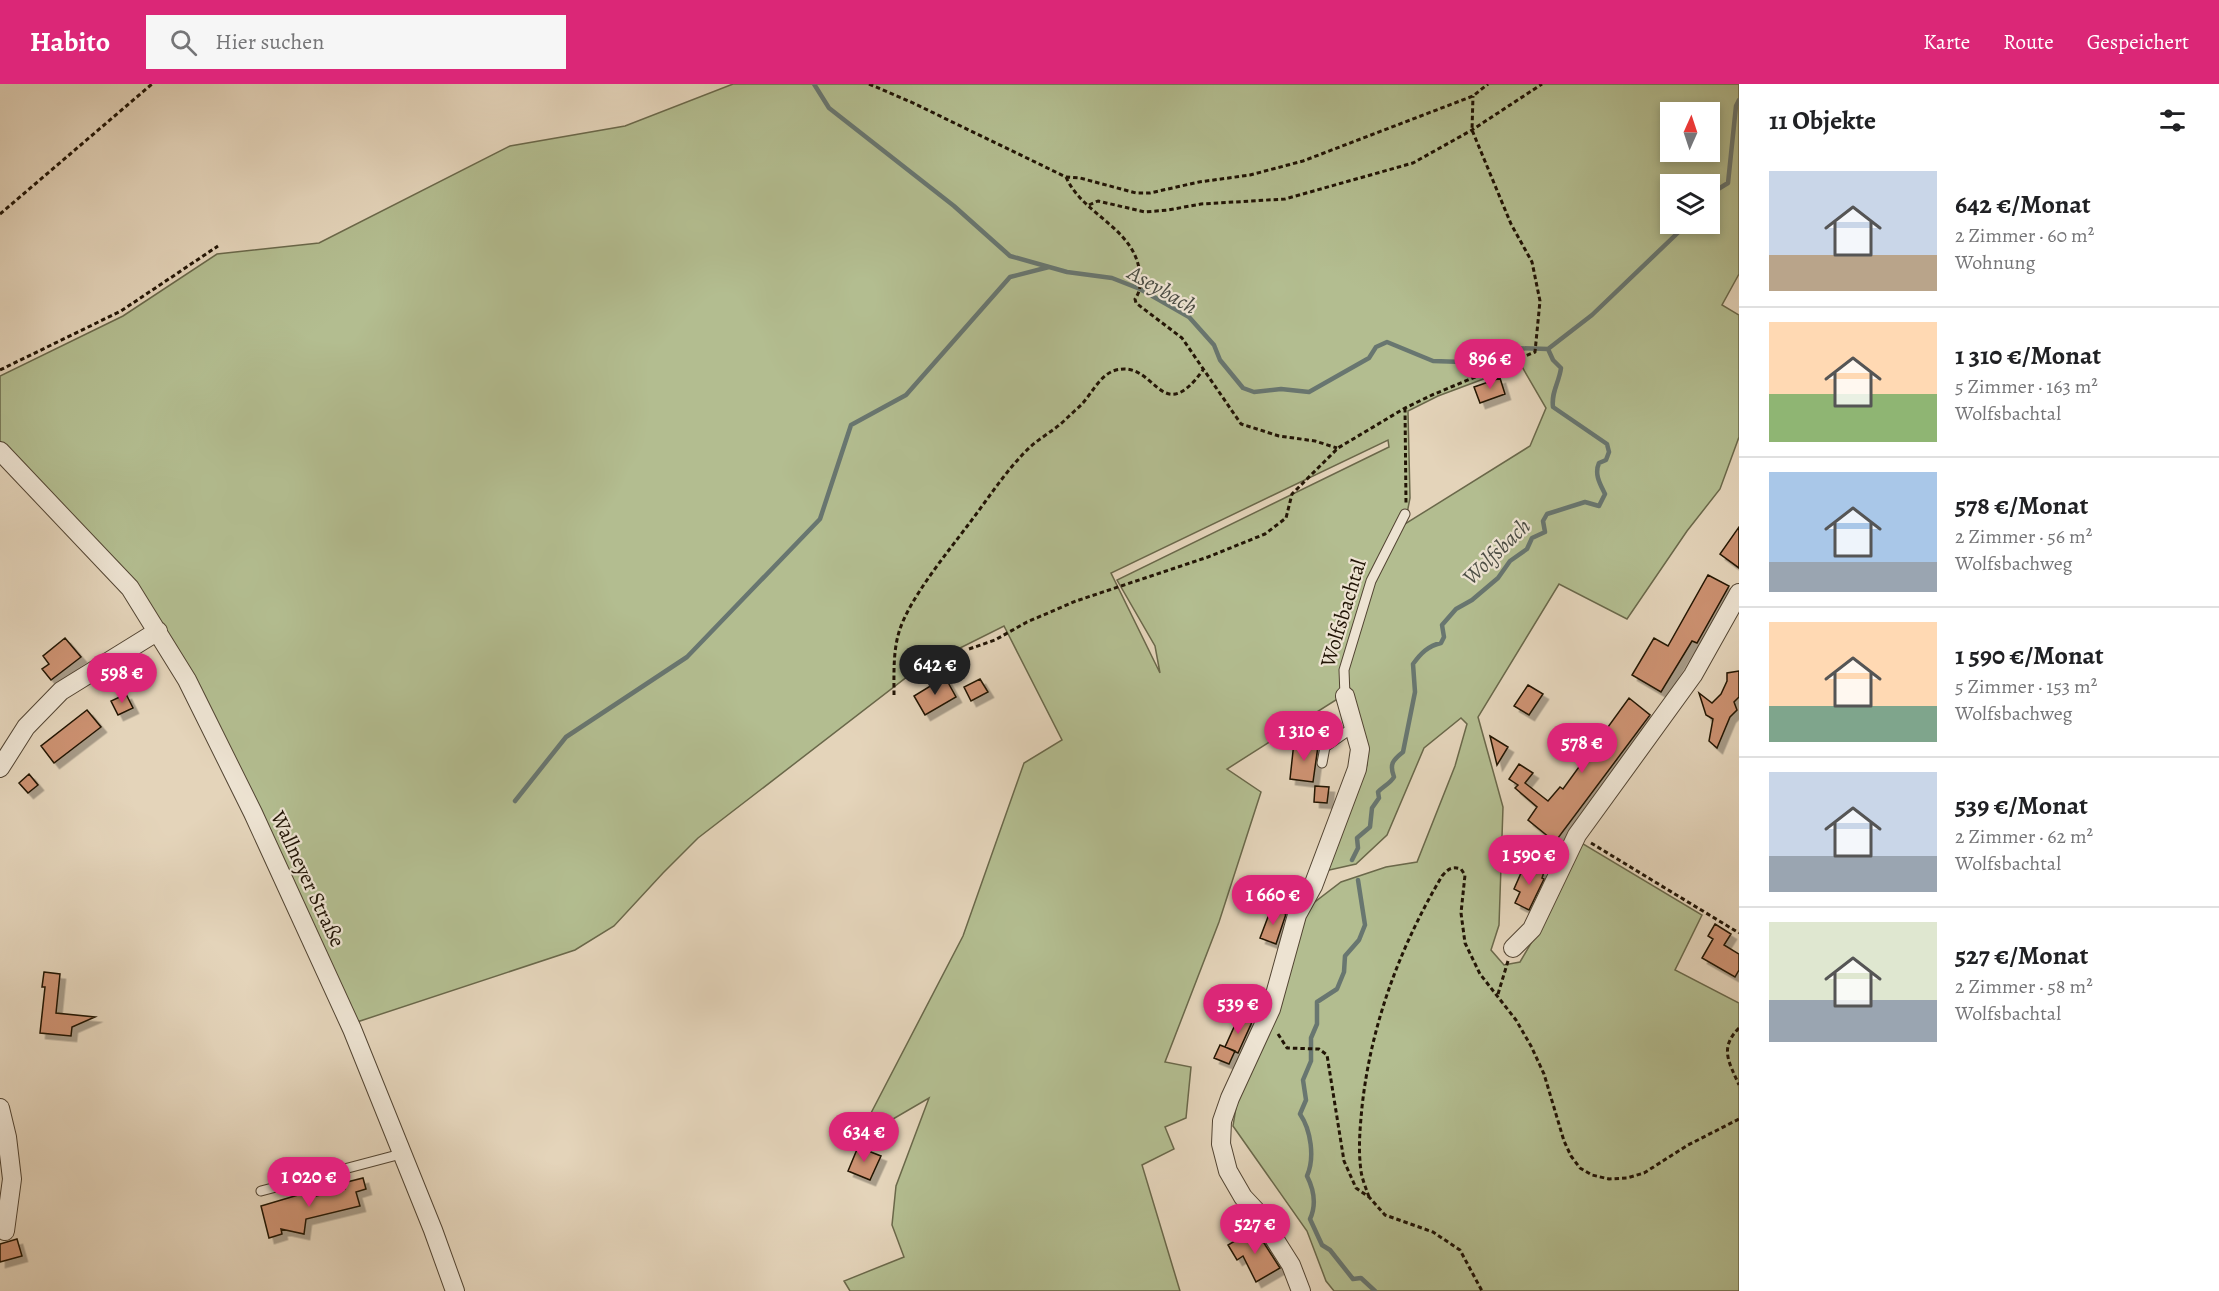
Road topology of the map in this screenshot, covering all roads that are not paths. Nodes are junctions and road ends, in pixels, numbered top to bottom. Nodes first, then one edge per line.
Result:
1 (0, 451) edge
2 (1405, 514) road end
3 (1739, 593) edge
4 (158, 631) junction
5 (1345, 696) joint
6 (1355, 726) junction
7 (1322, 763) dead end
8 (0, 768) edge
9 (1513, 948) road end
10 (0, 1108) edge
11 (401, 1154) junction
12 (261, 1191) dead end
13 (5, 1232) dead end
14 (455, 1291) edge
15 (1301, 1291) edge

1 - 4 street, Wallneyer Straße
2 - 5 lane, Wolfsbachtal
3 - 9 street
4 - 8 street
4 - 11 street, Wallneyer Straße
5 - 6 street, Wolfsbachtal
6 - 7 lane
6 - 15 street, Wolfsbachtal
10 - 13 street
11 - 12 lane
11 - 14 street, Wallneyer Straße

